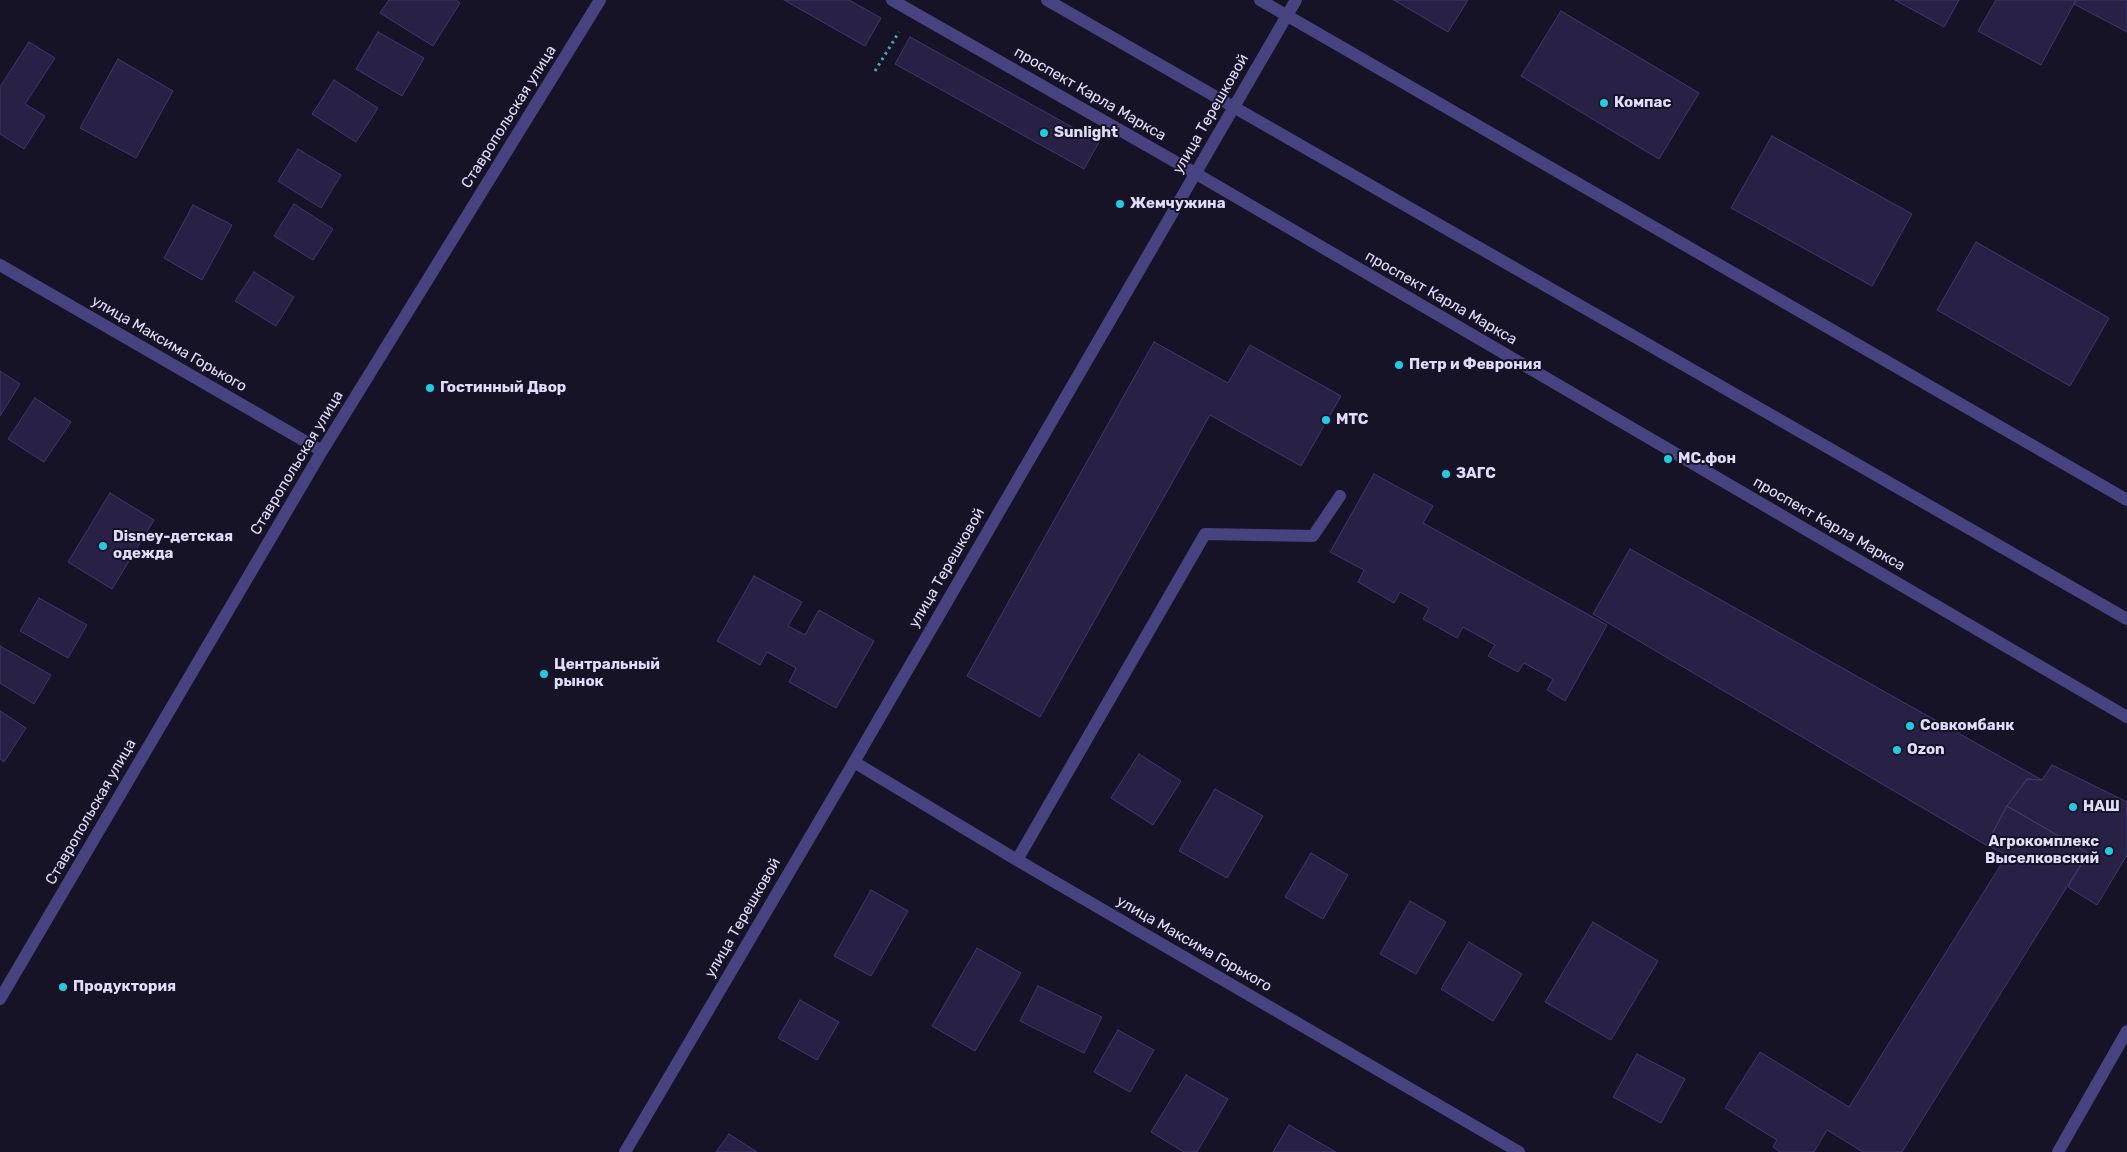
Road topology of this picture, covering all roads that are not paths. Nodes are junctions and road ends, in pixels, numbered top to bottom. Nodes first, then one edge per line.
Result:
1 (600, 0) edge
2 (892, 0) edge
3 (1047, 0) edge
4 (1260, 0) edge
5 (1296, 0) edge
6 (1287, 15) junction
7 (1234, 107) junction
8 (1195, 173) junction
9 (0, 265) edge
10 (322, 451) junction
11 (1340, 496) dead end
12 (2127, 500) edge
13 (2127, 619) edge
14 (2127, 717) edge
15 (854, 762) junction
16 (1017, 860) junction
17 (0, 999) edge
18 (2127, 1031) edge
19 (625, 1152) edge
20 (1519, 1152) edge
21 (2058, 1152) edge

1 - 10 street, Ставропольская улица
2 - 8 street, проспект Карла Маркса
3 - 7 street
4 - 6 street
5 - 6 street, улица Терешковой
6 - 7 street, улица Терешковой
6 - 12 street
7 - 8 street, улица Терешковой
7 - 13 street
8 - 14 street, проспект Карла Маркса
8 - 15 street, улица Терешковой
9 - 10 street, улица Максима Горького
10 - 17 street, Ставропольская улица
11 - 16 street
15 - 16 street, улица Максима Горького
15 - 19 street, улица Терешковой
16 - 20 street, улица Максима Горького
18 - 21 street

